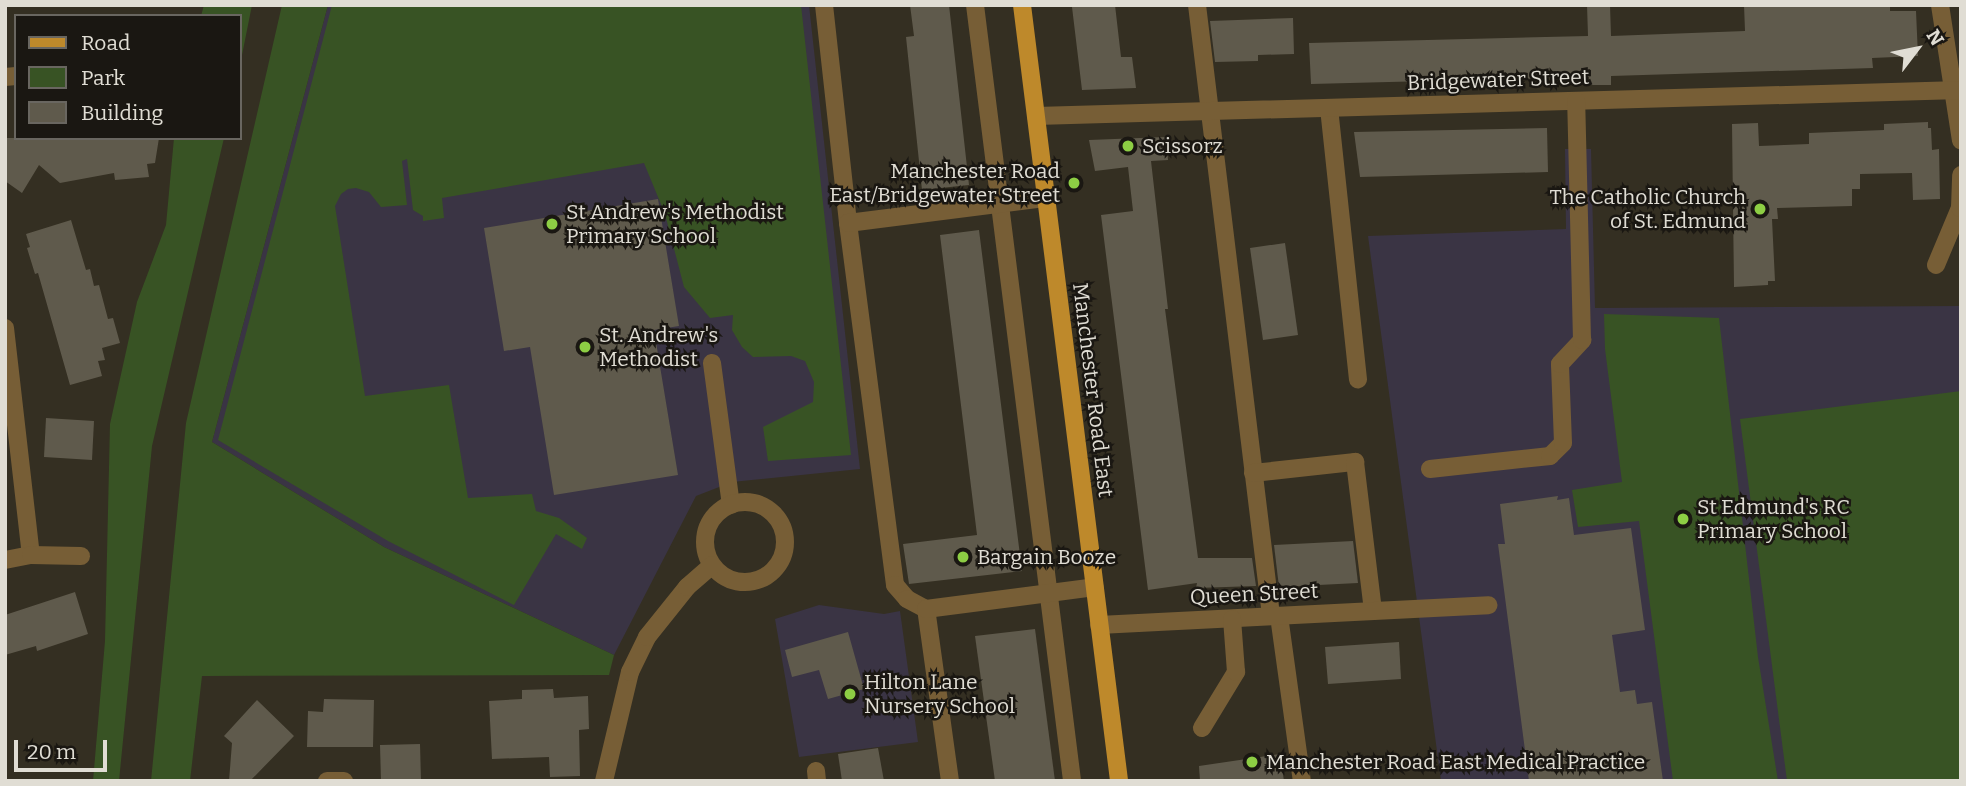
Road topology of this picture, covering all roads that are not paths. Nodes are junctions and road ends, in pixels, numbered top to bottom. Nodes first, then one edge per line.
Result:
1 (824, 5) edge
2 (975, 5) edge
3 (1022, 5) edge
4 (1197, 5) edge
5 (1940, 5) edge
6 (1957, 90) edge
7 (1576, 101) junction
8 (1329, 108) junction
9 (1209, 111) junction
10 (1036, 116) junction
11 (1961, 140) edge
12 (1961, 175) edge
13 (1046, 198) junction
14 (999, 204) junction
15 (848, 223) junction
16 (1936, 265) dead end
17 (5, 328) edge
18 (712, 363) dead end
19 (1358, 379) dead end
20 (1430, 469) dead end
21 (1254, 473) junction
22 (731, 505) junction
23 (30, 555) junction
24 (81, 556) dead end
25 (5, 560) edge
26 (712, 565) junction
27 (1095, 587) junction
28 (1049, 593) junction
29 (1488, 605) dead end
30 (926, 609) junction
31 (1373, 611) junction
32 (1275, 616) junction
33 (1232, 619) junction
34 (1099, 625) junction
35 (1202, 728) dead end
36 (327, 781) edge
37 (344, 781) edge
38 (604, 781) edge
39 (950, 781) edge
40 (1072, 781) edge
41 (1119, 781) edge
42 (1302, 781) edge

1 - 15 street
2 - 14 street
3 - 10 main road, Manchester Road East
4 - 9 street
5 - 6 street
6 - 7 street, Bridgewater Street
6 - 11 street
7 - 8 street, Bridgewater Street
7 - 20 street
8 - 9 street, Bridgewater Street
8 - 19 street
9 - 10 street, Bridgewater Street
9 - 21 street
10 - 13 main road, Manchester Road East
12 - 16 street
13 - 14 street
13 - 27 main road, Manchester Road East
14 - 15 street
14 - 28 street
15 - 30 street
17 - 23 street
18 - 22 street
21 - 31 street
21 - 32 street
22 - 26 street
22 - 26 street
23 - 24 street
23 - 25 street
26 - 38 street
27 - 28 street
27 - 34 main road, Manchester Road East
28 - 30 street
28 - 40 street
29 - 31 street, Queen Street
30 - 39 street
31 - 32 street, Queen Street
32 - 33 street, Queen Street
32 - 42 street
33 - 34 street, Queen Street
33 - 35 street
34 - 41 main road, Manchester Road East
36 - 37 street

